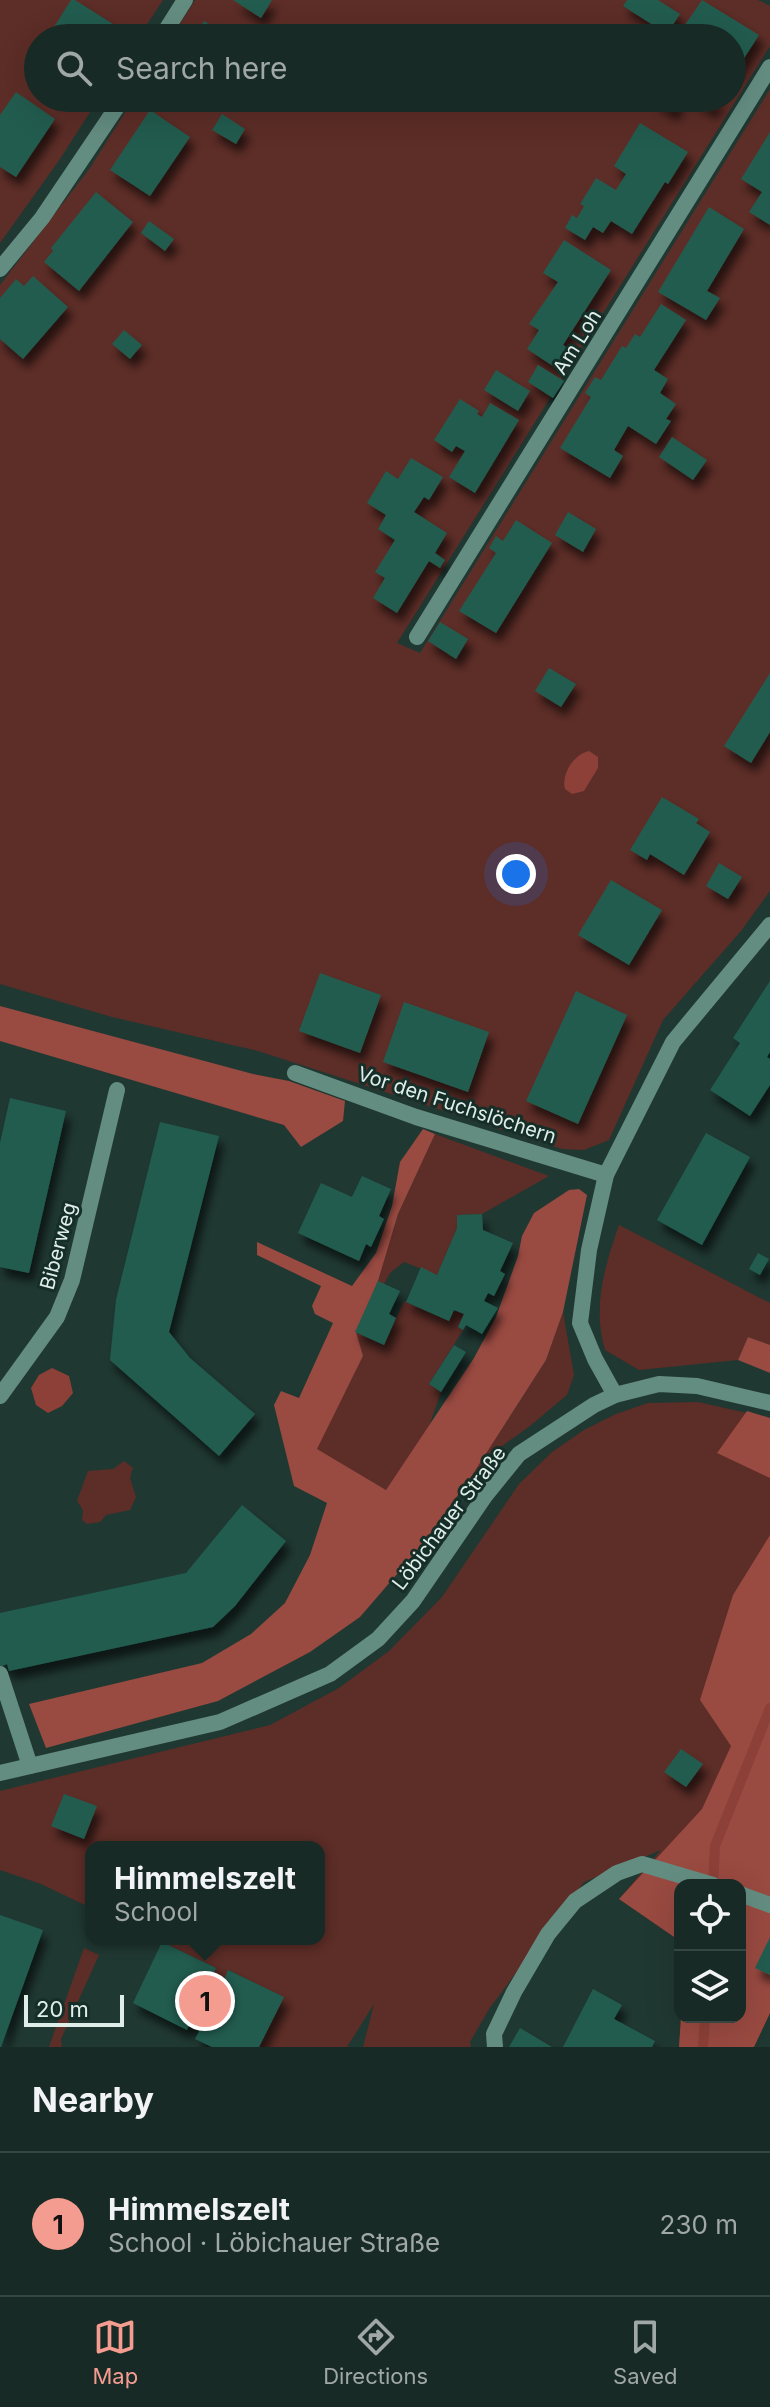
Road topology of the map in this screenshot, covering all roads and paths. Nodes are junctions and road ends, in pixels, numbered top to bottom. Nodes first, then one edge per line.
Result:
1 (185, 0) edge
2 (170, 24) edge
3 (770, 67) edge
4 (746, 106) edge
5 (114, 112) edge
6 (742, 112) edge
7 (0, 269) edge
8 (417, 637) dead end
9 (770, 925) edge
10 (295, 1073) dead end
11 (117, 1090) dead end
12 (606, 1175) junction
13 (615, 1395) junction
14 (0, 1396) edge
15 (770, 1403) edge
16 (0, 1674) edge
17 (30, 1766) junction
18 (0, 1773) edge
19 (695, 1879) edge
20 (746, 1896) edge
21 (770, 1905) edge
22 (495, 2047) edge

1 - 2 street
3 - 4 street, Am Loh
5 - 7 street
6 - 8 street, Am Loh
9 - 12 street
10 - 12 street, Vor den Fuchslöchern
11 - 14 street, Biberweg
12 - 13 street
13 - 15 street, Löbichauer Straße
13 - 17 street, Löbichauer Straße
16 - 17 street
17 - 18 street, Löbichauer Straße
19 - 22 street
20 - 21 street

